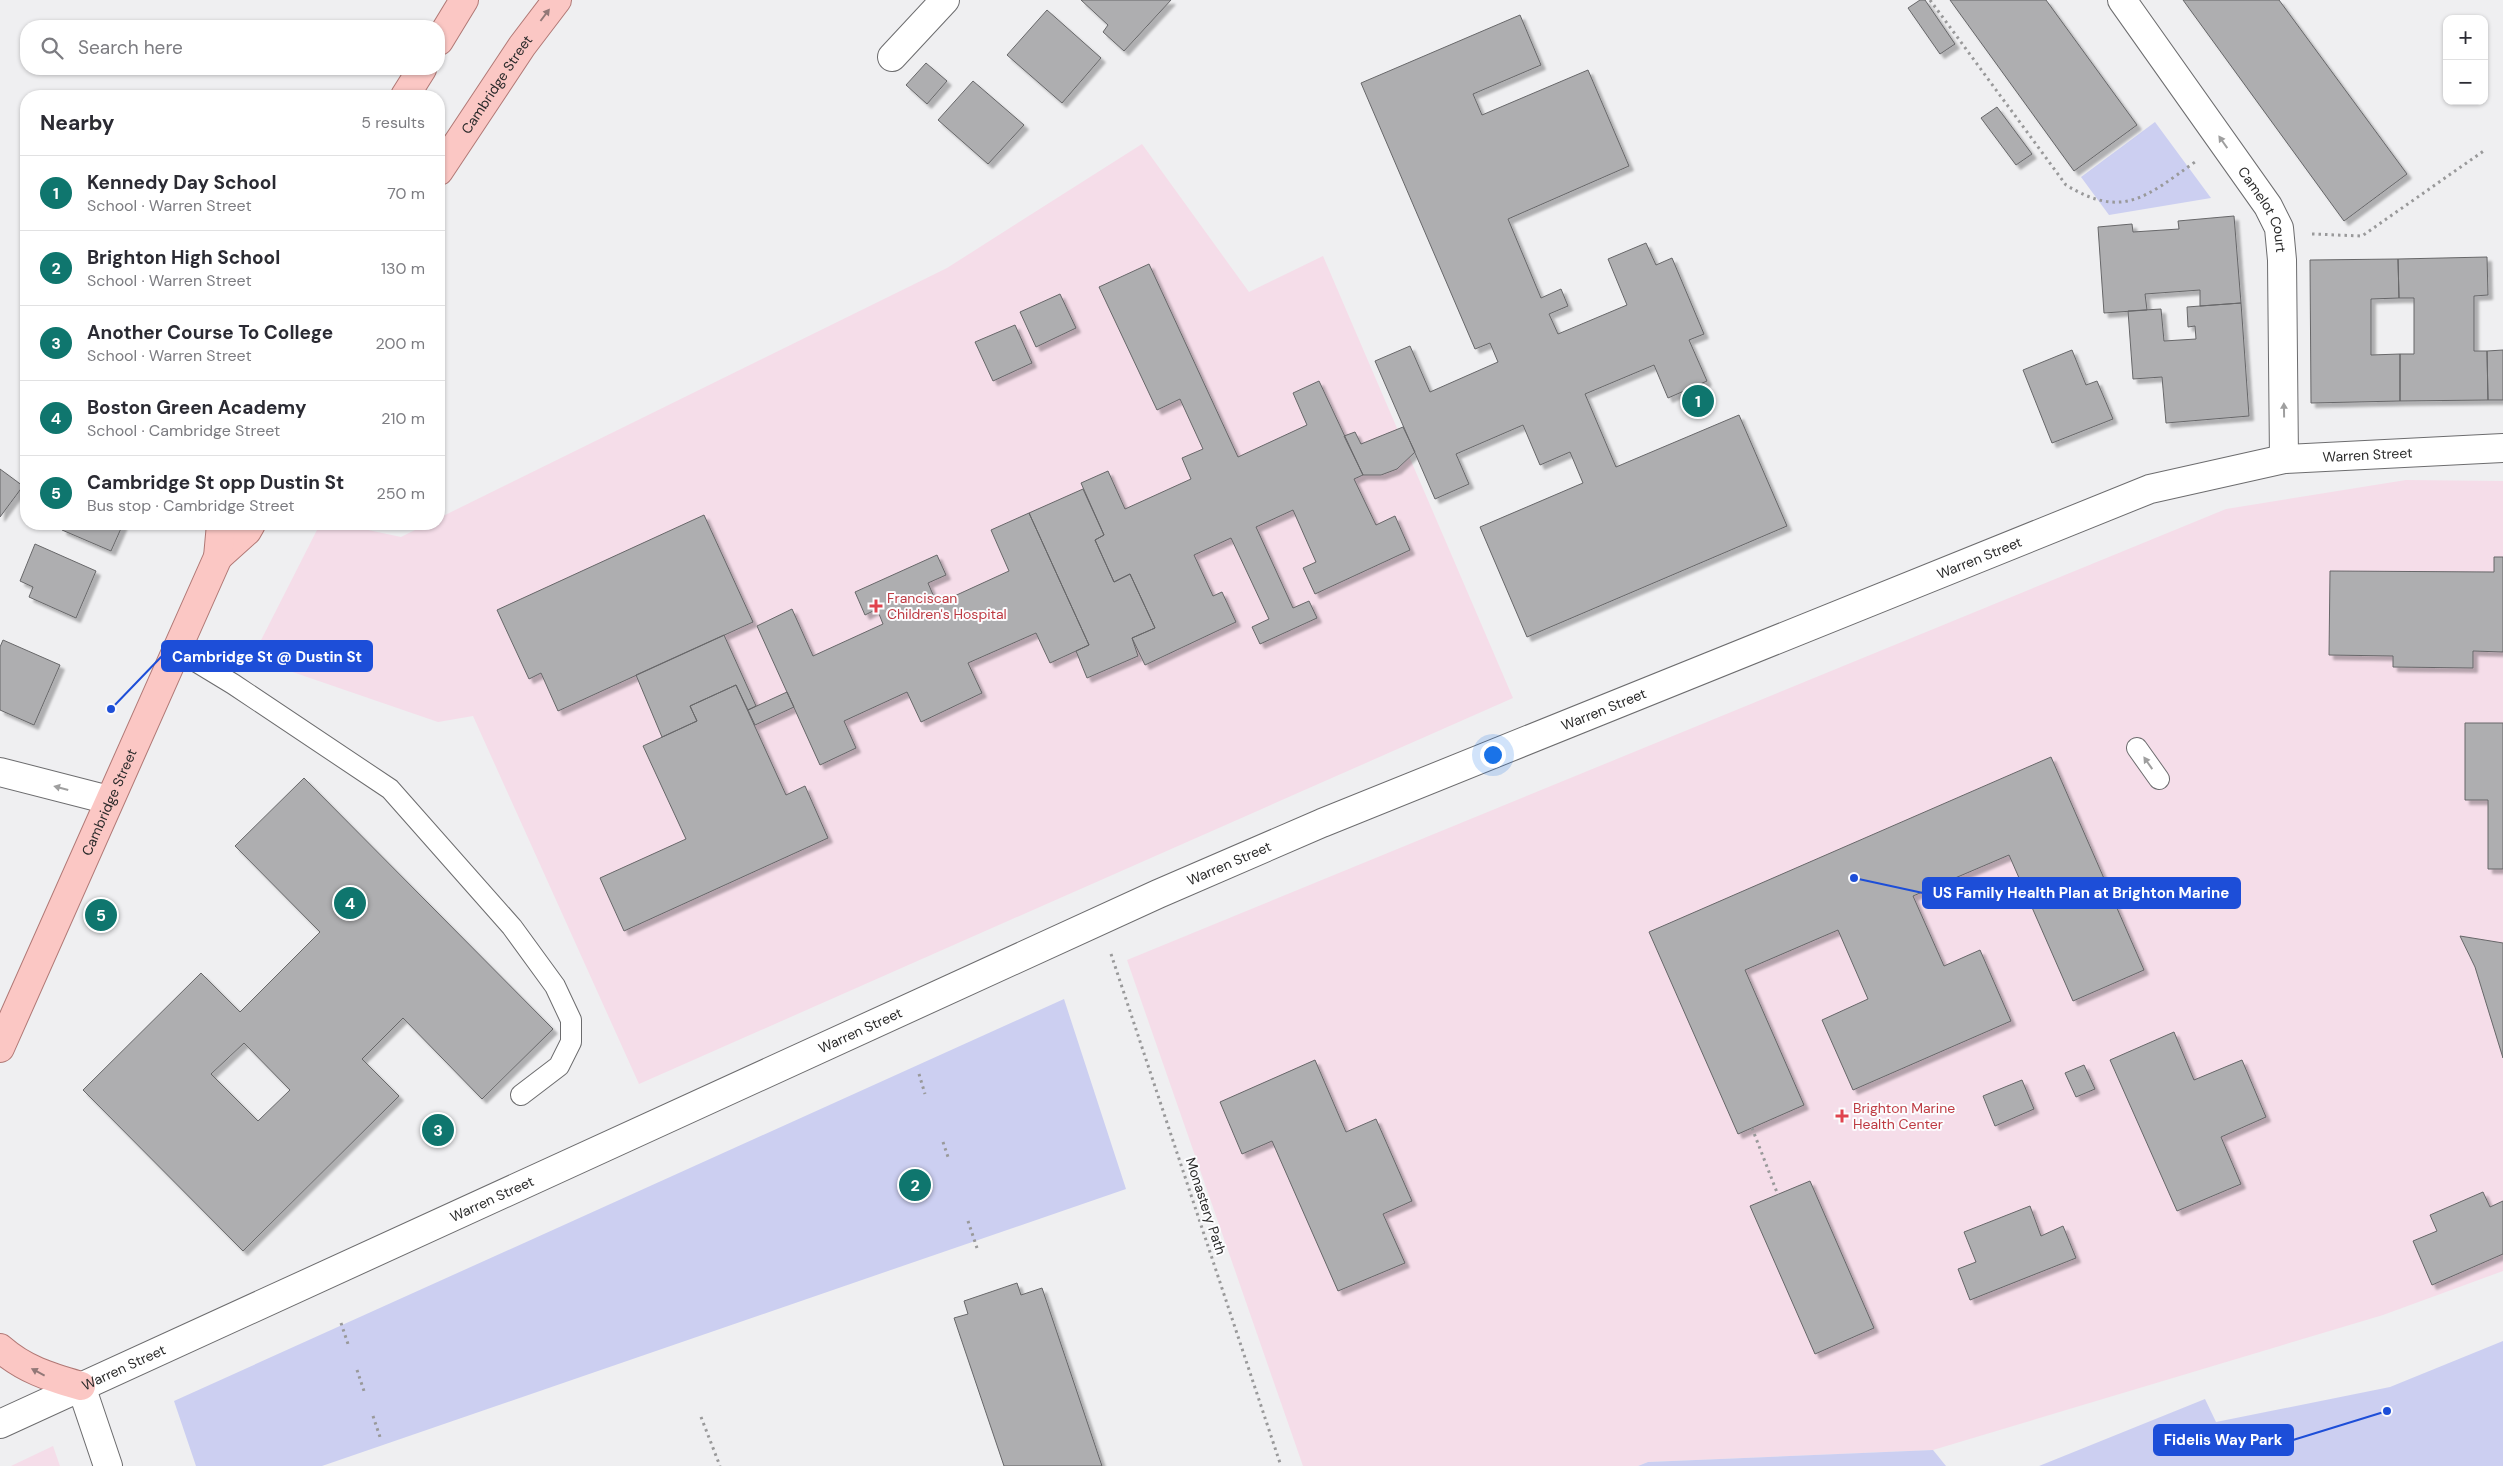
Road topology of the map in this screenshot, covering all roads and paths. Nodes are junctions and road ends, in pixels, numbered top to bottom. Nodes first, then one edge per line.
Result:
1 (464, 0) edge
2 (557, 0) edge
3 (945, 0) edge
4 (1930, 0) edge
5 (2122, 0) edge
6 (445, 31) edge
7 (892, 57) dead end
8 (418, 75) edge
9 (409, 90) edge
10 (2485, 150) dead end
11 (2198, 160) dead end
12 (445, 163) edge
13 (2311, 234) dead end
14 (2503, 448) edge
15 (2284, 459) junction
16 (220, 530) edge
17 (248, 530) edge
18 (218, 557) junction
19 (177, 650) junction
20 (2137, 748) dead end
21 (0, 772) edge
22 (2159, 779) dead end
23 (109, 800) junction
24 (1111, 954) dead end
25 (0, 1048) edge
26 (919, 1074) dead end
27 (926, 1094) dead end
28 (521, 1095) dead end
29 (1752, 1128) dead end
30 (943, 1142) dead end
31 (949, 1160) dead end
32 (1778, 1195) dead end
33 (968, 1220) dead end
34 (978, 1248) dead end
35 (341, 1323) dead end
36 (348, 1344) dead end
37 (0, 1348) edge
38 (357, 1370) dead end
39 (81, 1386) junction
40 (364, 1391) dead end
41 (372, 1416) dead end
42 (701, 1417) dead end
43 (0, 1424) edge
44 (380, 1437) dead end
45 (108, 1466) edge
46 (720, 1466) edge
47 (1281, 1466) edge

1 - 6 main road
12 -> 2 main road, Cambridge Street
3 - 7 street
4 - 11 path
15 -> 5 street, Camelot Court
8 - 9 main road
10 - 13 path
14 - 15 street, Warren Street
15 - 39 street, Warren Street
16 - 18 main road, Cambridge Street
17 - 18 main road, Cambridge Street
18 - 19 main road, Cambridge Street
19 - 23 main road, Cambridge Street
19 - 28 lane
22 -> 20 lane
23 -> 21 street
23 - 25 main road, Cambridge Street
24 - 47 path, Monastery Path
26 - 27 path
29 - 32 path
30 - 31 path
33 - 34 path
35 - 36 path
39 -> 37 main road
38 - 40 path
39 - 43 street, Warren Street
39 - 45 street
41 - 44 path
42 - 46 path

